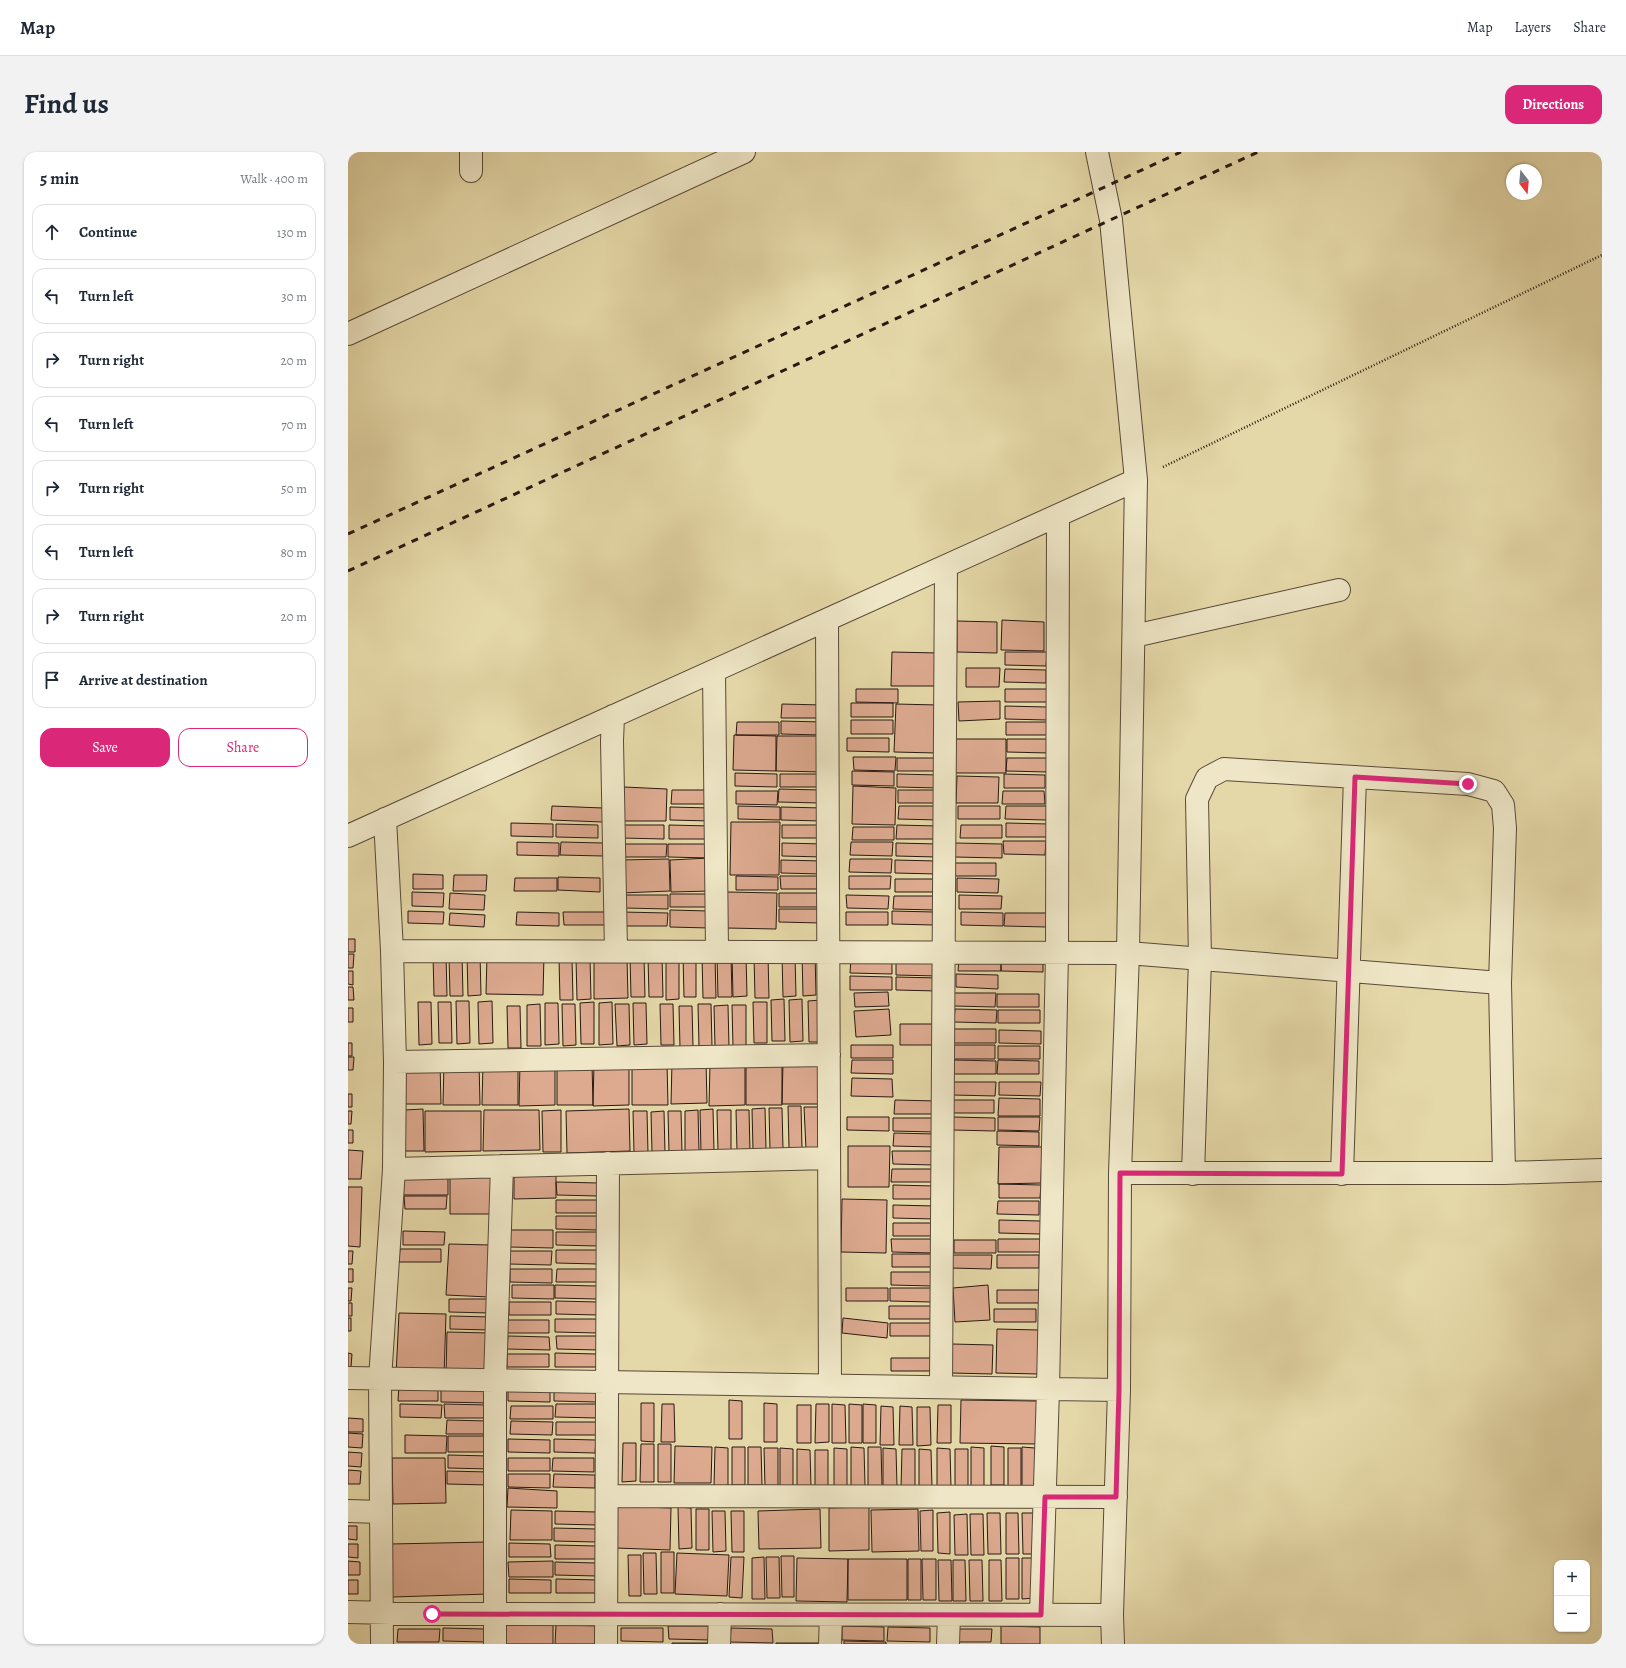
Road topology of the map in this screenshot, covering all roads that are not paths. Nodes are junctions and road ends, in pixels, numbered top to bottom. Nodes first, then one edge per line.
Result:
1 (744, 152) edge
2 (1096, 152) edge
3 (348, 334) edge
4 (1136, 480) junction
5 (1058, 516) junction
6 (946, 566) junction
7 (1339, 590) dead end
8 (827, 620) junction
9 (1134, 636) junction
10 (714, 671) junction
11 (614, 716) junction
12 (1355, 777) junction
13 (385, 819) junction
14 (348, 836) edge
15 (392, 951) junction
16 (616, 951) junction
17 (716, 951) junction
18 (828, 952) junction
19 (944, 952) junction
20 (1057, 952) junction
21 (1128, 953) junction
22 (1200, 959) junction
23 (1348, 971) junction
24 (1500, 983) junction
25 (829, 1054) junction
26 (395, 1062) junction
27 (829, 1158) junction
28 (608, 1163) junction
29 (502, 1166) junction
30 (394, 1169) junction
31 (1602, 1170) edge
32 (1120, 1173) junction
33 (1504, 1173) junction
34 (1193, 1174) junction
35 (1342, 1174) junction
36 (348, 1378) edge
37 (380, 1379) junction
38 (495, 1380) junction
39 (607, 1382) junction
40 (830, 1386) junction
41 (941, 1387) junction
42 (1048, 1389) junction
43 (1119, 1390) junction
44 (607, 1496) junction
45 (1045, 1497) junction
46 (1116, 1497) junction
47 (348, 1511) edge
48 (381, 1512) junction
49 (348, 1612) edge
50 (381, 1613) junction
51 (495, 1614) junction
52 (606, 1614) junction
53 (720, 1614) junction
54 (831, 1615) junction
55 (950, 1615) junction
56 (1041, 1615) junction
57 (1112, 1615) junction
58 (382, 1644) edge
59 (495, 1644) edge
60 (606, 1644) edge
61 (719, 1644) edge
62 (830, 1644) edge
63 (948, 1644) edge
64 (1113, 1644) edge

1 - 3 street
2 - 4 street
4 - 5 street
4 - 9 street
5 - 6 street
5 - 20 street
6 - 8 street
6 - 19 street
7 - 9 street
8 - 10 street
8 - 18 street
9 - 21 street
10 - 11 street
10 - 17 street
11 - 13 street
11 - 16 street
12 - 22 street
12 - 23 street
12 - 24 street
13 - 14 street
13 - 15 street
15 - 16 street
15 - 26 street
16 - 17 street
17 - 18 street
18 - 19 street
18 - 25 street
19 - 20 street
19 - 41 street
20 - 21 street
20 - 42 street
21 - 22 street
21 - 32 street
22 - 23 street
22 - 34 street
23 - 24 street
23 - 35 street
24 - 33 street
25 - 26 street
25 - 27 street
26 - 30 street
27 - 28 street
27 - 40 street
28 - 29 street
28 - 39 street
29 - 30 street
29 - 38 street
30 - 37 street
31 - 33 street
32 - 34 street
32 - 43 street
33 - 35 street
34 - 35 street
36 - 37 street
37 - 38 street
37 - 48 street
38 - 39 street
38 - 51 street
39 - 40 street
39 - 44 street
40 - 41 street
41 - 42 street
42 - 43 street
42 - 45 street
43 - 46 street
44 - 45 street
44 - 52 street
45 - 46 street
45 - 56 street
46 - 57 street
47 - 48 street
48 - 50 street
49 - 50 street
50 - 51 street
50 - 58 street
51 - 52 street
51 - 59 street
52 - 53 street
52 - 60 street
53 - 54 street
53 - 61 street
54 - 55 street
54 - 62 street
55 - 56 street
55 - 63 street
56 - 57 street
57 - 64 street

